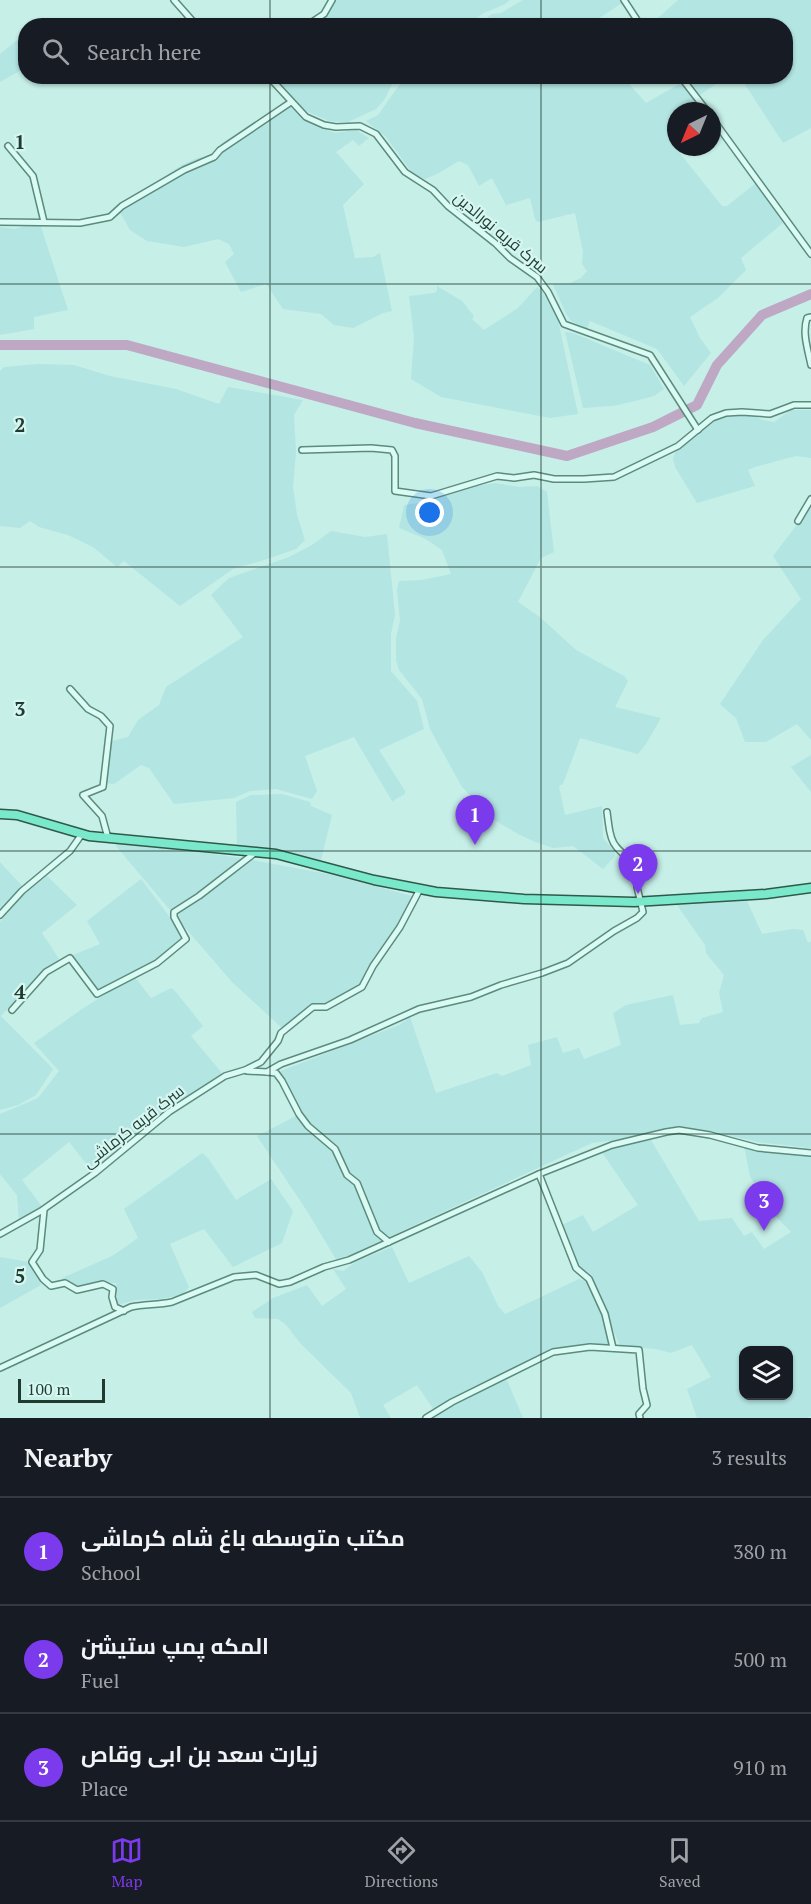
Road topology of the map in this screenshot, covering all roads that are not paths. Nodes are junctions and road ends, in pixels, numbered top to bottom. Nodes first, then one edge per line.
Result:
1 (174, 0) edge
2 (332, 0) edge
3 (624, 0) edge
4 (190, 18) edge
5 (318, 18) edge
6 (636, 18) edge
7 (275, 84) edge
8 (686, 84) edge
9 (291, 102) junction
10 (700, 102) edge
11 (721, 130) edge
12 (8, 146) dead end
13 (0, 222) edge
14 (44, 222) junction
15 (811, 254) edge
16 (811, 317) edge
17 (811, 364) edge
18 (811, 405) edge
19 (698, 430) junction
20 (302, 450) dead end
21 (811, 499) edge
22 (798, 521) dead end
23 (70, 689) dead end
24 (607, 812) dead end
25 (0, 814) edge
26 (82, 834) junction
27 (108, 838) junction
28 (256, 852) junction
29 (811, 888) edge
30 (420, 889) junction
31 (641, 901) junction
32 (0, 915) edge
33 (12, 1010) dead end
34 (245, 1070) junction
35 (267, 1072) junction
36 (811, 1153) edge
37 (539, 1174) junction
38 (44, 1210) junction
39 (0, 1234) edge
40 (389, 1242) junction
41 (124, 1311) junction
42 (613, 1348) junction
43 (0, 1368) edge
44 (426, 1418) edge
45 (640, 1418) edge

1 - 4 street
2 - 5 street
3 - 6 street
7 - 9 street, سرک قریه نورالدین
8 - 10 street
9 - 14 street
9 - 19 street, سرک قریه نورالدین
11 - 15 street
12 - 14 street
13 - 14 street
16 - 17 street
18 - 19 street
19 - 20 street
21 - 22 street
23 - 27 street
24 - 31 street
25 - 26 highway
26 - 27 highway
26 - 32 street
27 - 28 highway
28 - 30 highway
28 - 33 street
29 - 31 highway
30 - 31 highway
30 - 34 street, سرک قریه کرماشی
31 - 35 street
34 - 35 street
34 - 38 street, سرک قریه کرماشی
35 - 40 street
36 - 37 street
37 - 40 street
37 - 42 street
38 - 39 street, سرک قریه کرماشی
38 - 41 street
40 - 41 street
41 - 43 street
42 - 44 street
42 - 45 street

